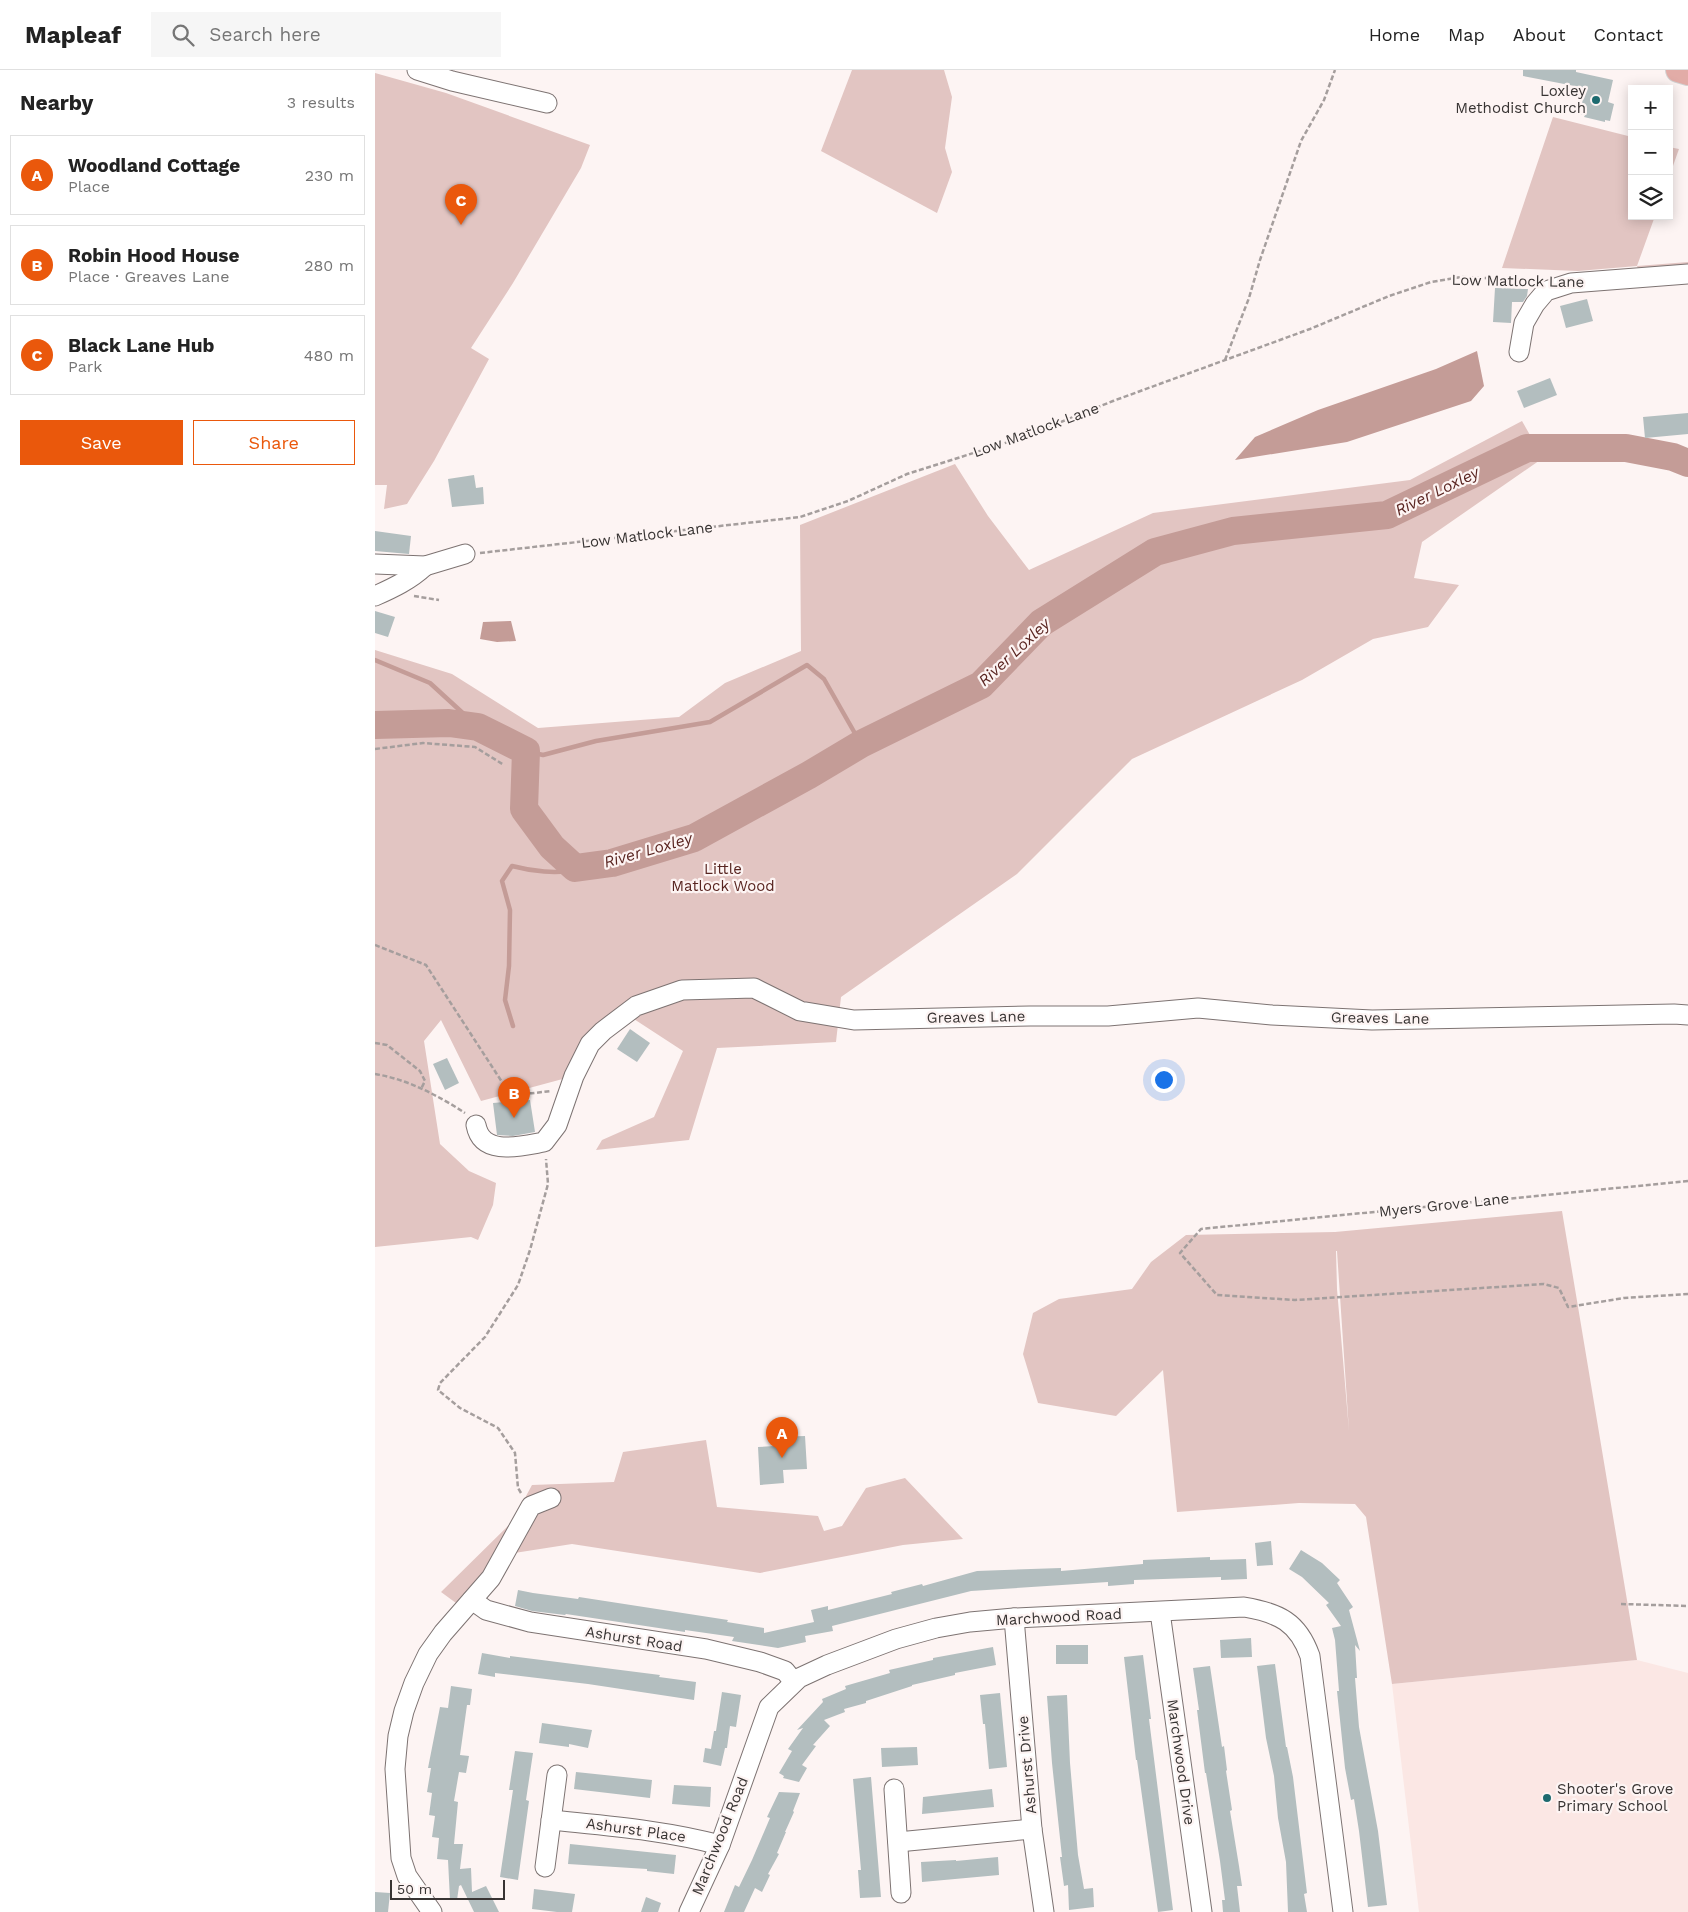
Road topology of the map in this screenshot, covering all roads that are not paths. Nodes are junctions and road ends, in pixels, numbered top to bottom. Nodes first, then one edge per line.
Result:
1 (417, 70) edge
2 (1678, 70) edge
3 (1688, 73) edge
4 (547, 103) dead end
5 (1688, 274) edge
6 (1519, 352) dead end
7 (465, 554) road end
8 (375, 564) edge
9 (425, 566) junction
10 (375, 596) edge
11 (1688, 1015) edge
12 (476, 1125) road end
13 (551, 1498) dead end
14 (471, 1600) junction
15 (1160, 1612) junction
16 (1014, 1618) junction
17 (794, 1682) junction
18 (557, 1775) dead end
19 (894, 1789) dead end
20 (551, 1820) junction
21 (1032, 1829) junction
22 (898, 1842) junction
23 (720, 1845) junction
24 (545, 1867) dead end
25 (901, 1893) dead end
26 (432, 1912) edge
27 (689, 1912) edge
28 (1045, 1912) edge
29 (1202, 1912) edge
30 (1343, 1912) edge

1 - 4 street
2 - 3 main road
5 - 6 street, Low Matlock Lane
7 - 9 street
8 - 9 street
9 - 10 street
11 - 12 street, Greaves Lane
13 - 14 street
14 - 17 street, Ashurst Road
14 - 26 street
15 - 16 street, Marchwood Road
15 - 29 street, Marchwood Drive
15 - 30 street, Marchwood Road
16 - 17 street, Marchwood Road
16 - 21 street, Ashurst Drive
17 - 23 street, Marchwood Road
18 - 20 street
19 - 22 street
20 - 23 street, Ashurst Place
20 - 24 street
21 - 22 street
21 - 28 street, Ashurst Drive
22 - 25 street
23 - 27 street, Marchwood Road

